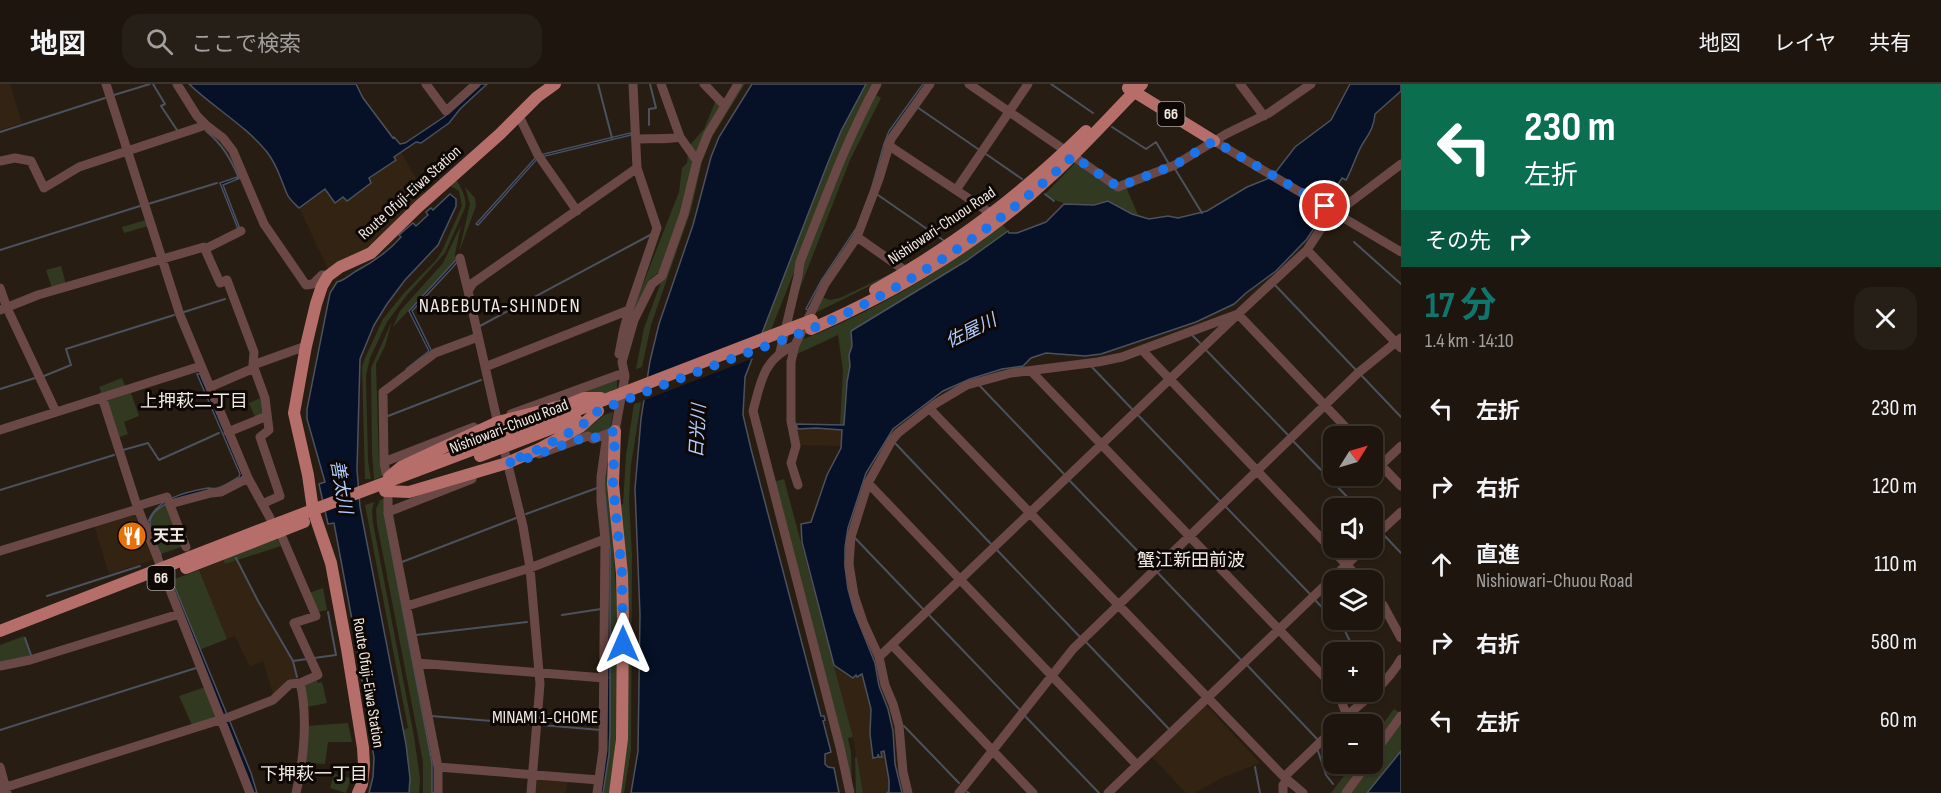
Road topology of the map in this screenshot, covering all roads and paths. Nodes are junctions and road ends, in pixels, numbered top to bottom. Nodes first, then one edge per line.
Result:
1 (106, 84) edge
2 (177, 84) edge
3 (426, 84) edge
4 (476, 84) edge
5 (555, 84) edge
6 (633, 84) edge
7 (663, 84) edge
8 (705, 84) edge
9 (738, 84) edge
10 (877, 84) edge
11 (930, 84) edge
12 (969, 84) edge
13 (1028, 84) edge
14 (1240, 84) edge
15 (1311, 84) edge
16 (1131, 86) edge
17 (725, 106) junction
18 (1009, 112) junction
19 (519, 116) junction
20 (1264, 116) junction
21 (206, 125) junction
22 (680, 137) junction
23 (637, 140) junction
24 (1214, 141) junction
25 (888, 145) junction
26 (127, 151) junction
27 (1069, 153) junction
28 (0, 161) edge
29 (697, 161) junction
30 (1401, 164) edge
31 (637, 168) junction
32 (956, 190) junction
33 (1331, 210) junction
34 (577, 211) junction
35 (992, 214) junction
36 (241, 231) dead end
37 (857, 237) junction
38 (205, 249) junction
39 (1307, 249) junction
40 (1401, 252) edge
41 (460, 258) dead end
42 (162, 260) junction
43 (907, 272) junction
44 (328, 276) junction
45 (0, 288) edge
46 (468, 291) junction
47 (3, 309) edge
48 (629, 310) junction
49 (1238, 314) junction
50 (788, 318) junction
51 (811, 321) junction
52 (478, 338) junction
53 (1399, 343) edge
54 (795, 345) junction
55 (306, 346) junction
56 (1142, 350) junction
57 (780, 352) junction
58 (201, 366) junction
59 (254, 366) junction
60 (485, 367) junction
61 (1030, 371) junction
62 (621, 375) junction
63 (1170, 379) junction
64 (210, 387) junction
65 (102, 397) junction
66 (610, 401) junction
67 (1324, 405) junction
68 (930, 409) junction
69 (598, 411) junction
70 (56, 412) junction
71 (267, 416) junction
72 (1344, 426) edge
73 (495, 427) junction
74 (0, 430) edge
75 (228, 432) junction
76 (611, 433) junction
77 (1101, 445) junction
78 (1401, 446) edge
79 (506, 460) junction
80 (384, 462) junction
81 (1383, 463) edge
82 (1383, 467) edge
83 (1257, 471) junction
84 (386, 472) dead end
85 (248, 478) junction
86 (868, 483) junction
87 (798, 485) dead end
88 (1401, 486) edge
89 (378, 492) junction
90 (169, 502) junction
91 (261, 504) junction
92 (137, 507) junction
93 (388, 512) junction
94 (1401, 512) edge
95 (318, 513) junction
96 (1030, 513) junction
97 (270, 518) dead end
98 (1383, 529) edge
99 (282, 537) dead end
100 (1190, 537) junction
101 (605, 539) junction
102 (186, 547) dead end
103 (0, 551) edge
104 (1353, 558) edge
105 (1346, 564) junction
106 (530, 568) junction
107 (1352, 570) edge
108 (163, 573) junction
109 (960, 580) junction
110 (1119, 605) junction
111 (1383, 605) edge
112 (407, 606) junction
113 (179, 614) junction
114 (1278, 629) junction
115 (0, 631) edge
116 (1401, 638) edge
117 (0, 640) edge
118 (892, 645) junction
119 (879, 657) junction
120 (1401, 659) edge
121 (417, 663) junction
122 (0, 666) edge
123 (539, 673) junction
124 (1052, 676) junction
125 (1323, 676) edge
126 (604, 678) junction
127 (300, 683) junction
128 (1207, 698) junction
129 (1349, 714) edge
130 (1401, 716) edge
131 (225, 719) junction
132 (1323, 740) edge
133 (1383, 741) edge
134 (993, 751) junction
135 (1137, 765) junction
136 (0, 767) edge
137 (438, 767) junction
138 (1360, 774) edge
139 (533, 775) junction
140 (1286, 779) junction
141 (599, 780) junction
142 (4, 790) edge
143 (250, 793) edge
144 (297, 793) edge
145 (358, 793) edge
146 (438, 793) edge
147 (531, 793) edge
148 (597, 793) edge
149 (615, 793) edge
150 (850, 793) edge
151 (908, 793) edge
152 (959, 793) edge
153 (1033, 793) edge
154 (1108, 793) edge
155 (1283, 793) edge
156 (1303, 793) edge
157 (1346, 793) edge

1 - 26 street
2 - 21 street
3 - 4 street
5 - 19 main road, Route Ofuji-Eiwa Station
6 - 23 street
7 - 22 street
8 - 17 street
9 - 17 street
10 - 50 street
11 - 25 street
12 - 18 street
13 - 18 street
14 - 20 street
15 - 20 street
16 - 24 main road, 66
16 - 27 main road, Nishiowari-Chuou Road / 66
17 - 29 street
18 - 27 street
18 - 32 street
19 - 34 street
19 - 44 main road, Route Ofuji-Eiwa Station
20 - 24 street
21 - 26 street
21 - 44 street
22 - 23 street
22 - 29 street
23 - 31 street
24 - 27 street
24 - 33 street
25 - 32 street
25 - 37 street
26 - 28 street
26 - 42 street
27 - 35 main road, Nishiowari-Chuou Road / 66
27 - 51 main road, Nishiowari-Chuou Road / 66
29 - 62 street
30 - 33 street
31 - 34 street
31 - 48 street
32 - 35 street
33 - 39 street
33 - 40 street
34 - 46 street
35 - 43 main road, Nishiowari-Chuou Road / 66
36 - 38 street
37 - 43 street
37 - 51 street
38 - 42 street
38 - 59 street
39 - 49 street
39 - 53 street
41 - 46 street
42 - 47 street
42 - 58 street
43 - 51 main road, Nishiowari-Chuou Road / 66
44 - 55 main road, Route Ofuji-Eiwa Station
45 - 47 street
46 - 52 street
47 - 70 street
48 - 60 street
48 - 62 street
49 - 56 street
49 - 63 street
49 - 67 street
50 - 51 street
50 - 57 street
51 - 54 street
51 - 66 main road, Nishiowari-Chuou Road / 66
52 - 60 street
52 - 80 street
53 - 67 street
54 - 57 street
54 - 87 street
55 - 59 street
55 - 95 main road, Route Ofuji-Eiwa Station
56 - 61 street
56 - 63 street
57 - 150 street
58 - 64 street
58 - 65 street
59 - 64 street
59 - 71 street
60 - 73 street
61 - 68 street
61 - 77 street
62 - 73 street
62 - 76 street
63 - 77 street
63 - 83 street
64 - 75 street
65 - 70 street
65 - 92 street
66 - 69 main road, Nishiowari-Chuou Road / 66
66 - 73 main road, 66
66 - 89 main road, Nishiowari-Chuou Road / 66
67 - 72 street
67 - 83 street
68 - 86 street
68 - 96 street
69 - 79 main road, 66
69 - 89 main road, Nishiowari-Chuou Road / 66
70 - 74 street
71 - 75 street
71 - 91 street
73 - 80 street
73 - 89 main road, 66
75 - 85 street
76 - 79 street
76 - 101 street
76 - 149 main road
77 - 96 street
77 - 100 street
78 - 81 street
79 - 89 main road, 66
79 - 93 street
79 - 106 street
80 - 84 street
82 - 88 street
83 - 100 street
83 - 105 street
85 - 90 street
85 - 91 street
86 - 109 street
86 - 119 street
89 - 93 street
89 - 95 main road, Nishiowari-Chuou Road / 66
90 - 92 street
90 - 102 street
91 - 97 street
92 - 103 street
92 - 108 street
93 - 112 street
94 - 98 street
95 - 108 main road, Nishiowari-Chuou Road / 66
95 - 145 main road, Route Ofuji-Eiwa Station
96 - 109 street
96 - 110 street
99 - 127 street
100 - 110 street
100 - 114 street
101 - 106 street
101 - 126 street
104 - 105 street
105 - 107 street
105 - 114 street
106 - 112 street
106 - 123 street
108 - 113 street
108 - 115 main road, Nishiowari-Chuou Road / 66
108 - 117 main road, Nishiowari-Chuou Road / 66
109 - 118 street
109 - 124 street
110 - 124 street
110 - 128 street
111 - 116 street
112 - 121 street
113 - 122 street
113 - 131 street
114 - 125 street
114 - 128 street
118 - 119 street
118 - 134 street
119 - 151 street
120 - 129 street
121 - 123 street
121 - 137 street
123 - 126 street
123 - 139 street
124 - 134 street
124 - 135 street
126 - 141 street
127 - 131 street
127 - 144 street
128 - 135 street
128 - 140 street
130 - 133 street
131 - 142 street
131 - 143 street
132 - 140 street
134 - 152 street
134 - 153 street
135 - 154 street
136 - 142 street
137 - 139 street
137 - 146 street
138 - 157 street
139 - 141 street
139 - 147 street
140 - 155 street
140 - 156 street
141 - 148 street

